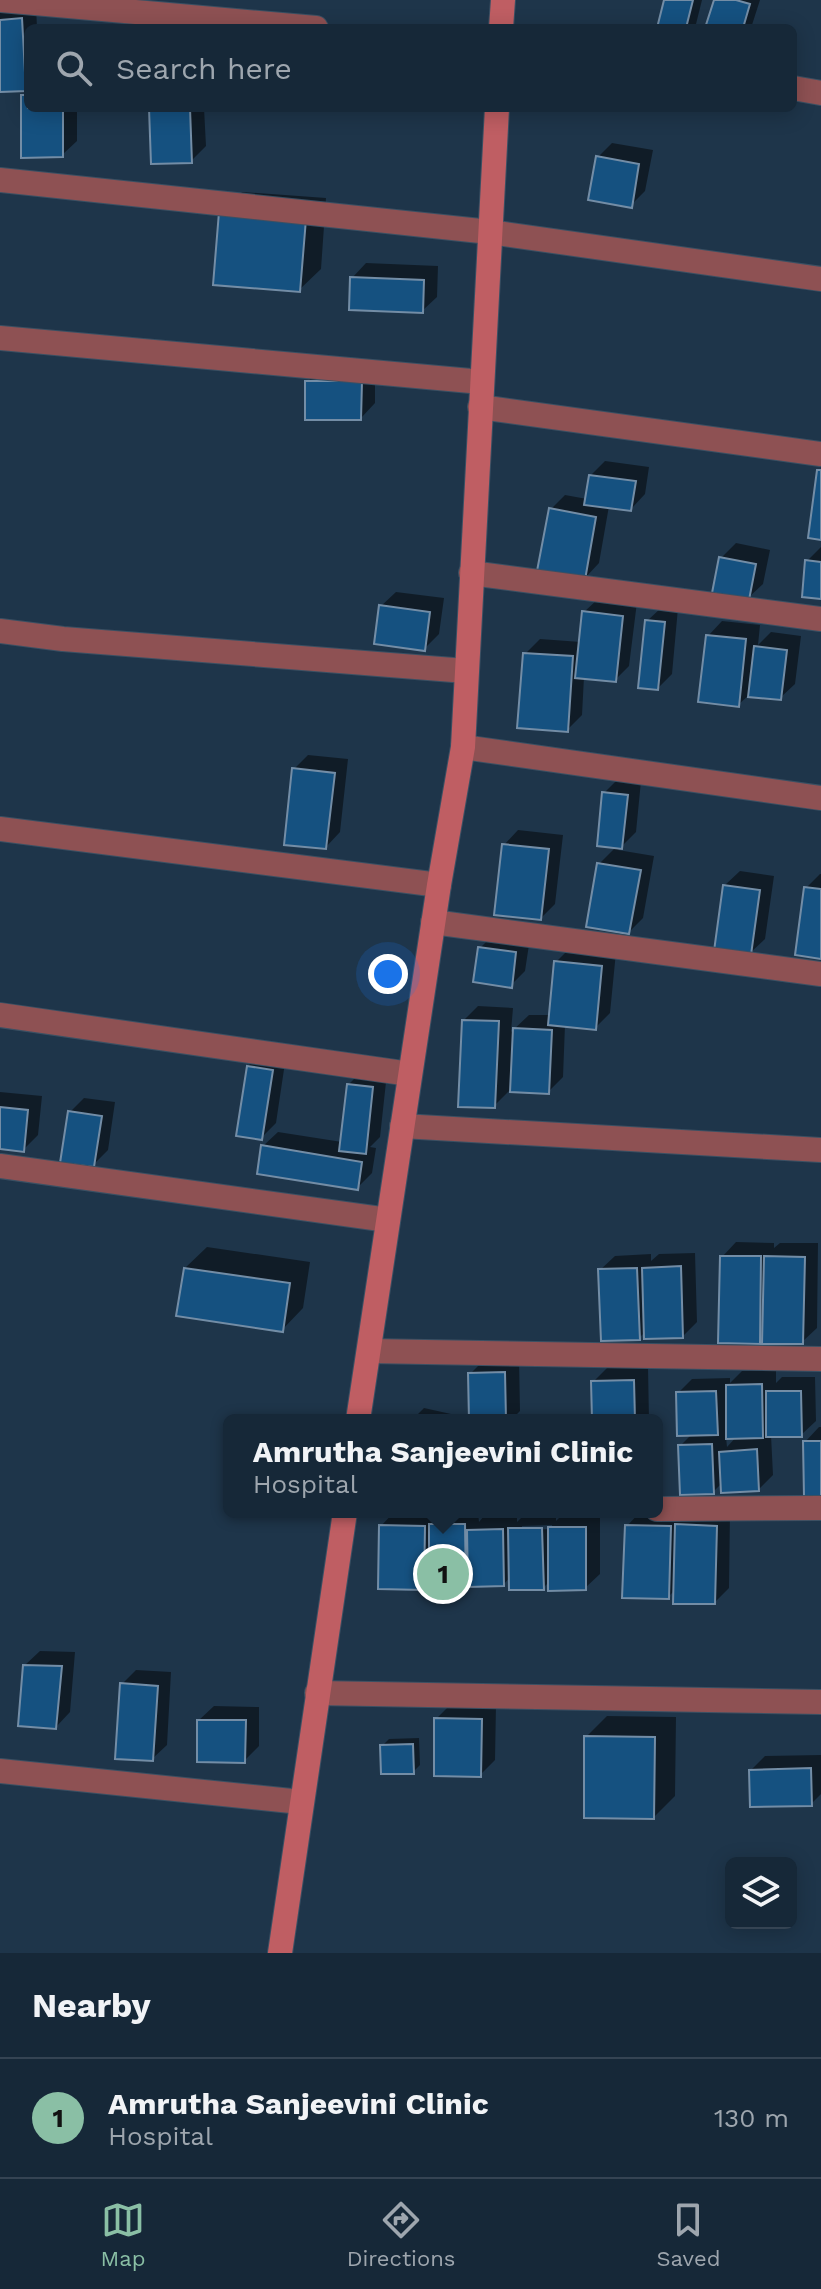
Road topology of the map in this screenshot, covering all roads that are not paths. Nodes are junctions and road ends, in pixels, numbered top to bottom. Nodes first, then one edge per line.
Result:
1 (0, 0) edge
2 (503, 0) edge
3 (271, 24) edge
4 (501, 24) edge
5 (797, 89) edge
6 (821, 93) edge
7 (497, 112) edge
8 (0, 180) edge
9 (490, 232) junction
10 (821, 279) edge
11 (0, 338) edge
12 (482, 382) junction
13 (480, 407) junction
14 (821, 454) edge
15 (471, 573) junction
16 (821, 619) edge
17 (0, 631) edge
18 (466, 671) junction
19 (463, 747) junction
20 (821, 798) edge
21 (0, 829) edge
22 (439, 885) junction
23 (433, 922) junction
24 (821, 974) edge
25 (0, 1015) edge
26 (410, 1074) junction
27 (402, 1126) junction
28 (821, 1150) edge
29 (0, 1166) edge
30 (388, 1220) junction
31 (369, 1351) junction
32 (821, 1359) edge
33 (359, 1414) edge
34 (821, 1508) edge
35 (663, 1509) edge
36 (344, 1518) edge
37 (317, 1693) junction
38 (821, 1702) edge
39 (0, 1771) edge
40 (301, 1802) junction
41 (280, 1953) edge

1 - 3 street
2 - 4 main road
5 - 6 street
7 - 9 main road
8 - 9 street
9 - 10 street
9 - 12 main road
11 - 12 street
12 - 13 main road
13 - 14 street
13 - 15 main road
15 - 16 street
15 - 18 main road
17 - 18 street
18 - 19 main road
19 - 20 street
19 - 22 main road
21 - 22 street
22 - 23 main road
23 - 24 street
23 - 26 main road
25 - 26 street
26 - 27 main road
27 - 28 street
27 - 30 main road
29 - 30 street
30 - 31 main road
31 - 32 street
31 - 33 main road
34 - 35 street
36 - 37 main road
37 - 38 street
37 - 40 main road
39 - 40 street
40 - 41 main road

